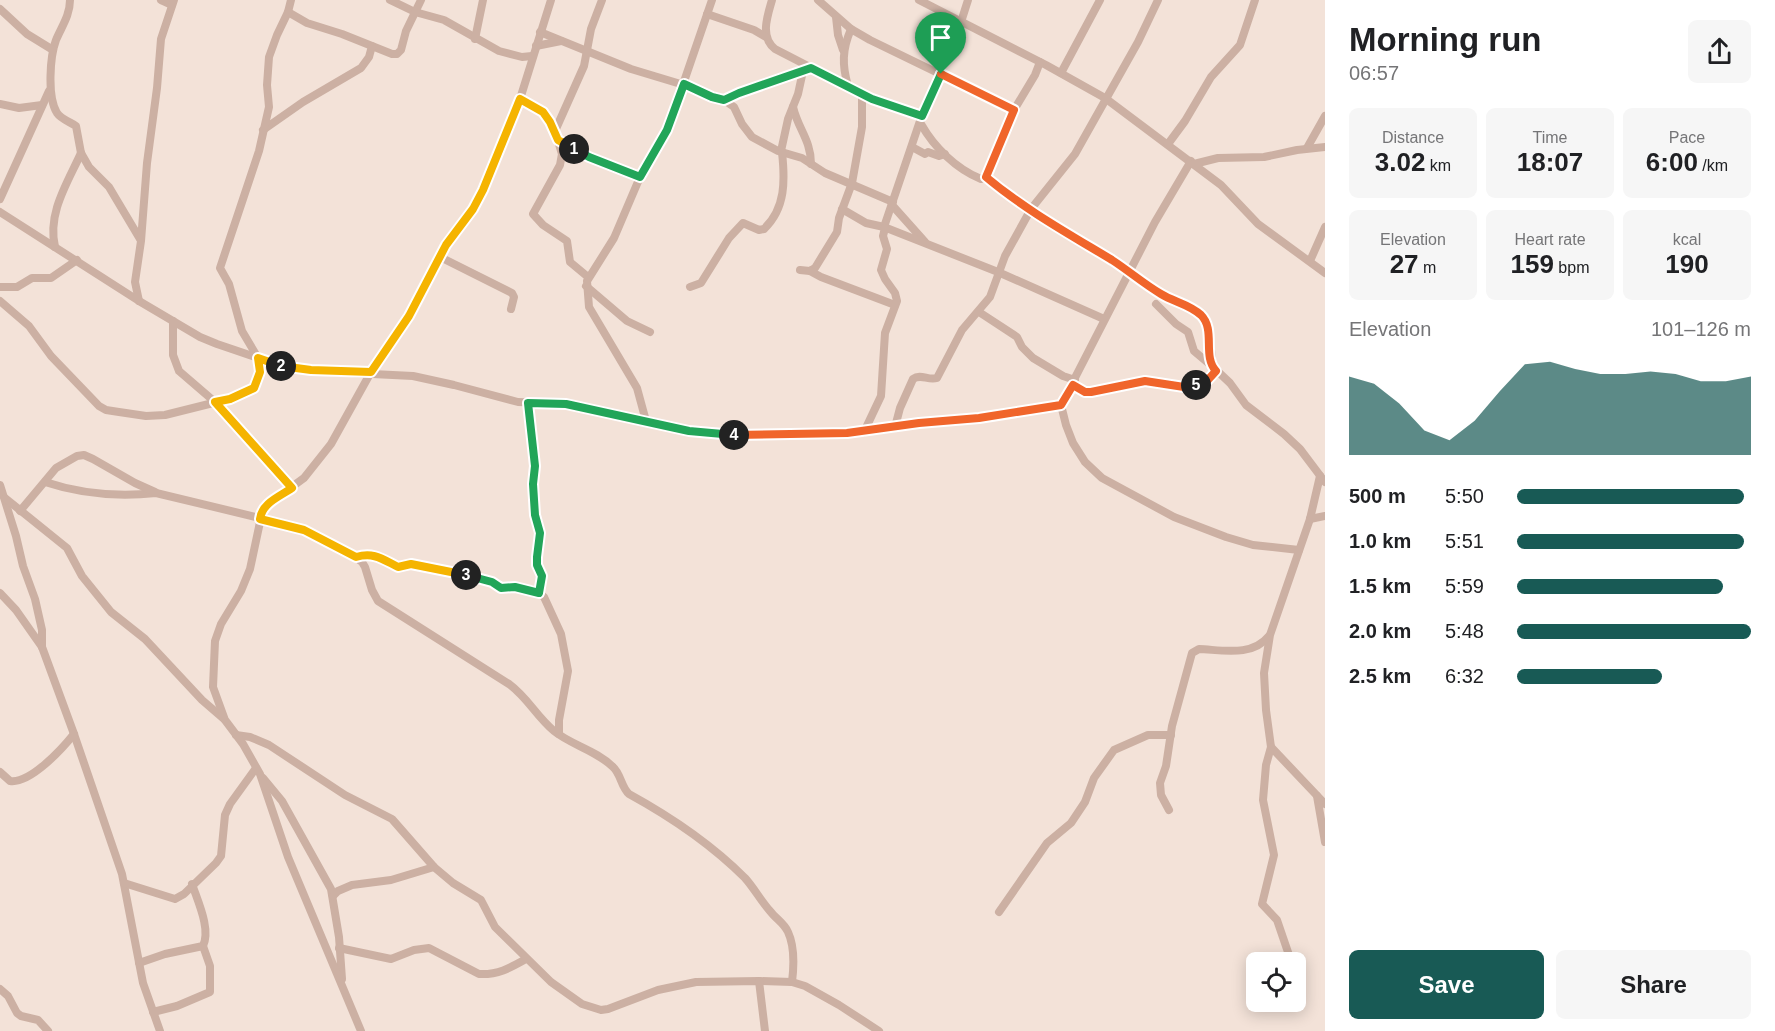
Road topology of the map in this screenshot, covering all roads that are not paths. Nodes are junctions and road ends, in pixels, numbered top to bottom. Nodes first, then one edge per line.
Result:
1 (70, 0) edge
2 (161, 0) edge
3 (291, 0) edge
4 (390, 0) edge
5 (421, 0) edge
6 (483, 0) edge
7 (551, 0) edge
8 (602, 0) edge
9 (712, 0) edge
10 (772, 0) edge
11 (818, 0) edge
12 (968, 0) edge
13 (1100, 0) edge
14 (1158, 0) edge
15 (1255, 0) edge
16 (922, 1) edge
17 (173, 3) edge
18 (0, 9) edge
19 (288, 12) junction
20 (415, 12) junction
21 (708, 14) junction
22 (836, 16) junction
23 (961, 22) junction
24 (851, 29) junction
25 (540, 32) junction
26 (766, 37) junction
27 (475, 39) junction
28 (561, 41) junction
29 (372, 46) junction
30 (536, 46) junction
31 (53, 50) junction
32 (843, 50) junction
33 (588, 51) junction
34 (532, 56) junction
35 (1040, 62) junction
36 (807, 70) junction
37 (1061, 73) junction
38 (941, 74) junction
39 (684, 84) junction
40 (848, 86) junction
41 (49, 91) junction
42 (862, 93) junction
43 (1105, 98) junction
44 (520, 99) junction
45 (724, 100) junction
46 (0, 104) edge
47 (42, 105) junction
48 (793, 107) junction
49 (1014, 110) junction
50 (1325, 116) edge
51 (922, 120) junction
52 (263, 130) junction
53 (555, 131) junction
54 (558, 140) junction
55 (1167, 144) junction
56 (912, 147) junction
57 (1325, 147) edge
58 (1307, 148) junction
59 (782, 152) junction
60 (81, 153) junction
61 (945, 154) junction
62 (1192, 163) junction
63 (811, 164) junction
64 (640, 177) junction
65 (986, 177) junction
66 (852, 183) junction
67 (0, 199) edge
68 (893, 203) junction
69 (842, 208) junction
70 (1031, 209) junction
71 (0, 212) edge
72 (885, 227) junction
73 (1325, 227) edge
74 (141, 241) junction
75 (926, 243) junction
76 (56, 246) junction
77 (440, 257) junction
78 (77, 260) junction
79 (1310, 261) junction
80 (800, 270) dead end
81 (810, 271) junction
82 (998, 272) junction
83 (1129, 272) junction
84 (1325, 273) edge
85 (587, 282) junction
86 (0, 287) edge
87 (690, 287) dead end
88 (0, 301) edge
89 (138, 301) junction
90 (1156, 304) dead end
91 (895, 305) junction
92 (511, 309) dead end
93 (979, 312) junction
94 (1104, 319) junction
95 (173, 321) junction
96 (650, 332) dead end
97 (258, 358) junction
98 (1214, 369) junction
99 (371, 372) junction
100 (1074, 383) junction
101 (215, 402) junction
102 (528, 403) junction
103 (1061, 405) junction
104 (646, 421) junction
105 (895, 427) junction
106 (864, 432) junction
107 (1323, 479) edge
108 (45, 482) junction
109 (0, 484) edge
110 (292, 488) junction
111 (156, 493) junction
112 (4, 498) junction
113 (20, 512) junction
114 (1325, 516) edge
115 (260, 519) junction
116 (1310, 519) junction
117 (1299, 550) junction
118 (356, 557) junction
119 (0, 593) edge
120 (539, 593) junction
121 (1270, 635) junction
122 (42, 647) junction
123 (225, 720) junction
124 (74, 734) junction
125 (559, 734) junction
126 (236, 735) junction
127 (1172, 735) junction
128 (1271, 747) junction
129 (258, 771) junction
130 (0, 772) edge
131 (1317, 795) junction
132 (1325, 804) edge
133 (1168, 810) dead end
134 (1325, 842) edge
135 (434, 867) junction
136 (124, 883) junction
137 (192, 884) junction
138 (333, 896) junction
139 (999, 912) dead end
140 (203, 946) junction
141 (339, 948) junction
142 (1288, 952) edge
143 (526, 959) junction
144 (139, 963) junction
145 (759, 981) junction
146 (792, 982) junction
147 (342, 986) junction
148 (0, 989) edge
149 (153, 1012) junction
150 (48, 1031) edge
151 (160, 1031) edge
152 (361, 1031) edge
153 (765, 1031) edge
154 (879, 1031) edge

1 - 31 street
2 - 17 street
3 - 19 street
4 - 20 street
5 - 20 street
6 - 27 street
7 - 25 street
8 - 33 street
9 - 21 street
10 - 26 street
11 - 22 street
12 - 23 street
13 - 37 street
14 - 43 street
15 - 55 street
16 - 23 street
17 - 74 street
18 - 31 street
19 - 29 street
19 - 52 street
20 - 27 street
20 - 29 street
21 - 26 street
21 - 39 street
22 - 24 street
22 - 32 street
23 - 35 street
24 - 32 street
24 - 38 street
25 - 28 street
25 - 30 street
26 - 36 street
27 - 34 street
28 - 30 street
28 - 33 street
29 - 52 street
30 - 34 street
31 - 41 street
32 - 40 street
33 - 39 street
33 - 53 street
34 - 44 street
35 - 37 street
35 - 49 street
36 - 40 street
36 - 45 street
36 - 48 street
37 - 43 street
38 - 49 street
38 - 51 street
39 - 45 street
39 - 64 street
40 - 42 street
41 - 47 street
41 - 60 street
42 - 51 street
42 - 66 street
43 - 55 street
43 - 70 street
44 - 53 street
44 - 77 street
45 - 59 street
46 - 47 street
47 - 67 street
48 - 59 street
48 - 63 street
49 - 65 street
50 - 58 street
51 - 56 street
51 - 61 street
52 - 97 street
53 - 54 street
54 - 64 street
54 - 85 street
55 - 62 street
56 - 61 street
56 - 68 street
57 - 58 street
58 - 62 street
59 - 63 street
59 - 87 street
60 - 74 street
60 - 76 street
61 - 65 street
62 - 79 street
62 - 83 street
63 - 66 street
64 - 85 street
65 - 70 street
66 - 68 street
66 - 69 street
68 - 72 street
68 - 75 street
69 - 72 street
69 - 81 street
70 - 82 street
70 - 83 street
71 - 76 street
72 - 75 street
72 - 91 street
73 - 79 street
74 - 89 street
75 - 82 street
76 - 78 street
77 - 92 street
77 - 99 street
78 - 86 street
78 - 89 street
79 - 84 street
80 - 81 street
81 - 91 street
82 - 93 street
82 - 94 street
83 - 94 street
83 - 98 street
85 - 96 street
85 - 104 street
88 - 101 street
89 - 95 street
90 - 98 street
91 - 106 street
93 - 100 street
93 - 105 street
94 - 100 street
95 - 97 street
95 - 101 street
97 - 99 street
97 - 101 street
98 - 100 street
98 - 107 street
99 - 102 street
99 - 110 street
100 - 103 street
101 - 110 street
102 - 104 street
102 - 120 street
103 - 105 street
103 - 117 street
104 - 106 street
105 - 106 street
107 - 116 street
108 - 111 street
108 - 111 street
108 - 113 street
109 - 112 street
110 - 115 street
111 - 115 street
112 - 113 street
112 - 122 street
113 - 123 street
114 - 116 street
115 - 118 street
115 - 123 street
116 - 117 street
117 - 121 street
118 - 120 street
118 - 125 street
119 - 122 street
120 - 125 street
121 - 127 street
121 - 128 street
122 - 124 street
123 - 126 street
124 - 130 street
124 - 136 street
125 - 146 street
126 - 129 street
126 - 135 street
127 - 133 street
127 - 139 street
128 - 131 street
128 - 142 street
129 - 137 street
129 - 138 street
129 - 147 street
131 - 132 street
131 - 134 street
135 - 138 street
135 - 143 street
136 - 137 street
136 - 144 street
137 - 140 street
138 - 141 street
140 - 144 street
140 - 149 street
141 - 143 street
141 - 147 street
143 - 145 street
144 - 149 street
145 - 146 street
145 - 153 street
146 - 154 street
147 - 152 street
148 - 150 street
149 - 151 street

